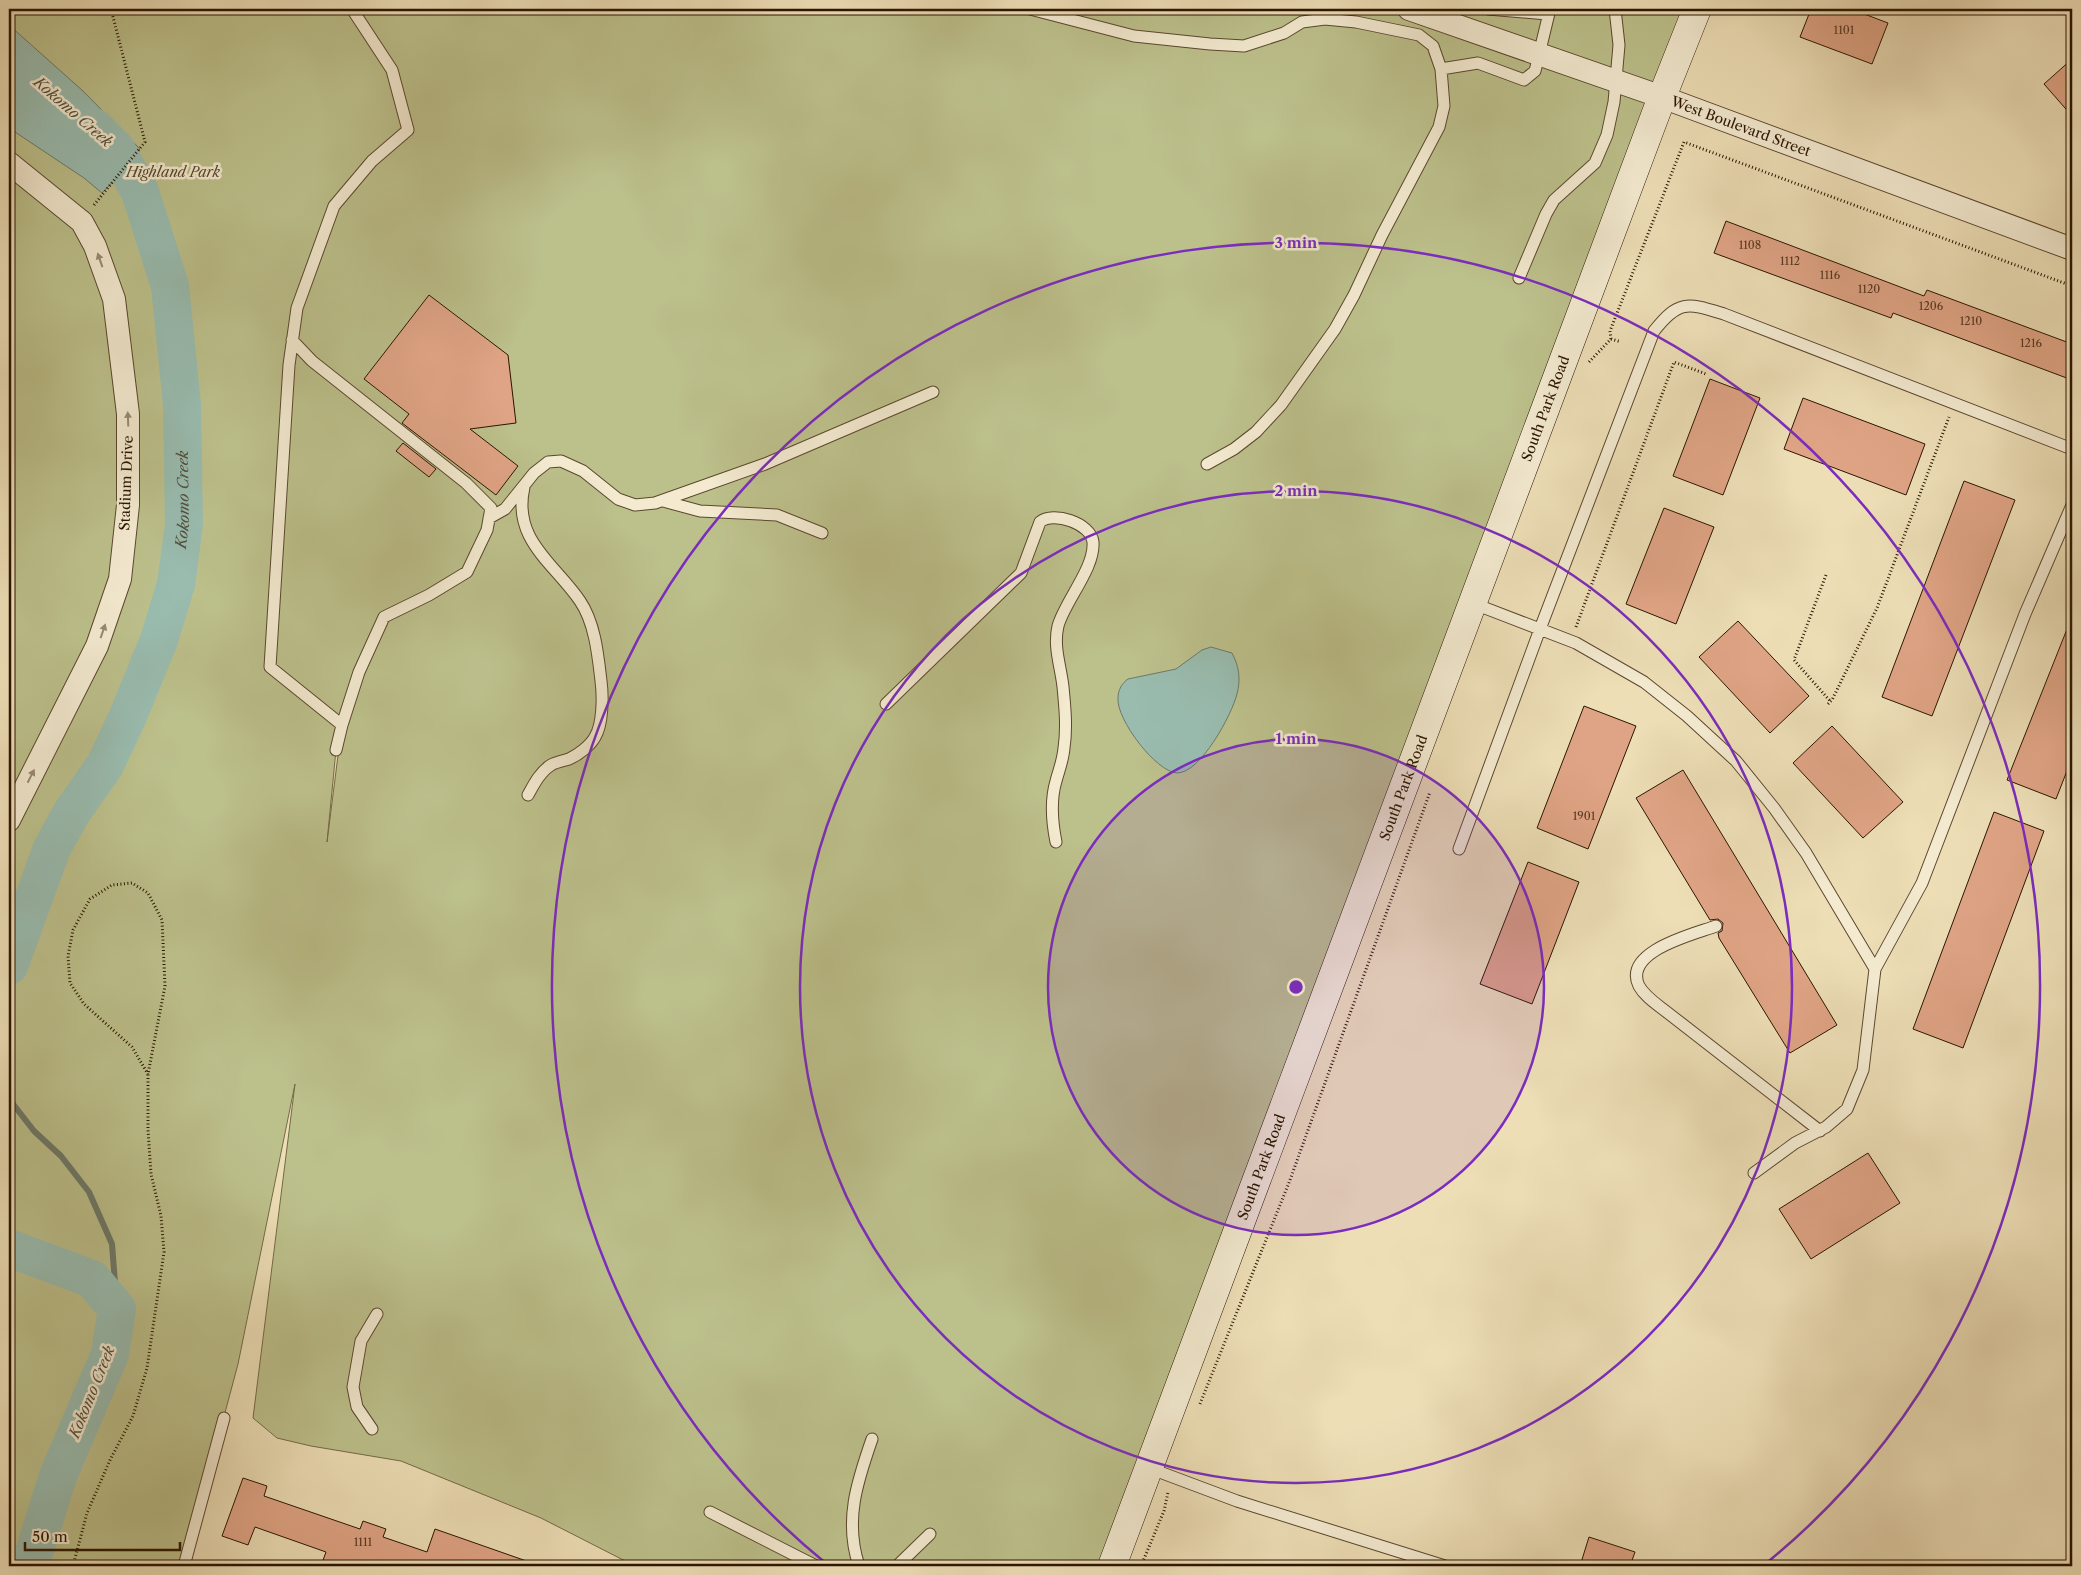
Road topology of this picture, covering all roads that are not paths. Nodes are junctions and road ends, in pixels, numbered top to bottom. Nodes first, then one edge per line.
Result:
1 (352, 9) edge
2 (1030, 9) edge
3 (1409, 9) edge
4 (1488, 9) edge
5 (1615, 9) edge
6 (1697, 9) edge
7 (1549, 12) edge
8 (1539, 54) junction
9 (1441, 69) junction
10 (1615, 81) junction
11 (1662, 97) junction
12 (9, 163) edge
13 (2072, 249) edge
14 (1519, 278) dead end
15 (292, 340) junction
16 (933, 392) dead end
17 (2072, 449) edge
18 (1207, 464) dead end
19 (524, 485) junction
20 (663, 501) junction
21 (2072, 505) edge
22 (489, 518) junction
23 (822, 533) dead end
24 (1472, 603) junction
25 (1540, 629) junction
26 (886, 704) dead end
27 (342, 725) junction
28 (336, 750) dead end
29 (528, 795) dead end
30 (9, 820) edge
31 (1056, 842) dead end
32 (1459, 849) dead end
33 (1716, 926) dead end
34 (1875, 969) junction
35 (1820, 1131) junction
36 (1754, 1173) dead end
37 (377, 1314) dead end
38 (224, 1418) dead end
39 (372, 1429) dead end
40 (872, 1438) dead end
41 (1160, 1473) junction
42 (710, 1512) dead end
43 (930, 1534) dead end
44 (184, 1566) edge
45 (816, 1566) edge
46 (859, 1566) edge
47 (897, 1566) edge
48 (1112, 1566) edge
49 (1445, 1566) edge

1 - 15 lane
2 - 9 lane
3 - 8 street, West Boulevard Street
4 - 7 lane
5 - 10 lane
6 - 11 street, South Park Road
7 - 8 lane
8 - 9 lane
8 - 10 street, West Boulevard Street
9 - 18 lane
10 - 11 street, West Boulevard Street
10 - 14 lane
11 - 13 street, West Boulevard Street
11 - 24 street, South Park Road
30 -> 12 street, Stadium Drive
15 - 22 lane
15 - 27 lane
16 - 20 lane
17 - 25 lane
19 - 20 lane
19 - 22 lane
19 - 29 lane
20 - 23 lane
21 - 34 lane
22 - 27 lane
24 - 25 lane
24 - 41 street, South Park Road
25 - 32 lane
25 - 34 lane
26 - 31 lane
27 - 28 lane
33 - 35 lane
34 - 35 lane
35 - 36 lane
37 - 39 lane
38 - 44 lane
40 - 46 lane
41 - 48 street, South Park Road
41 - 49 lane
42 - 45 lane
43 - 47 lane

